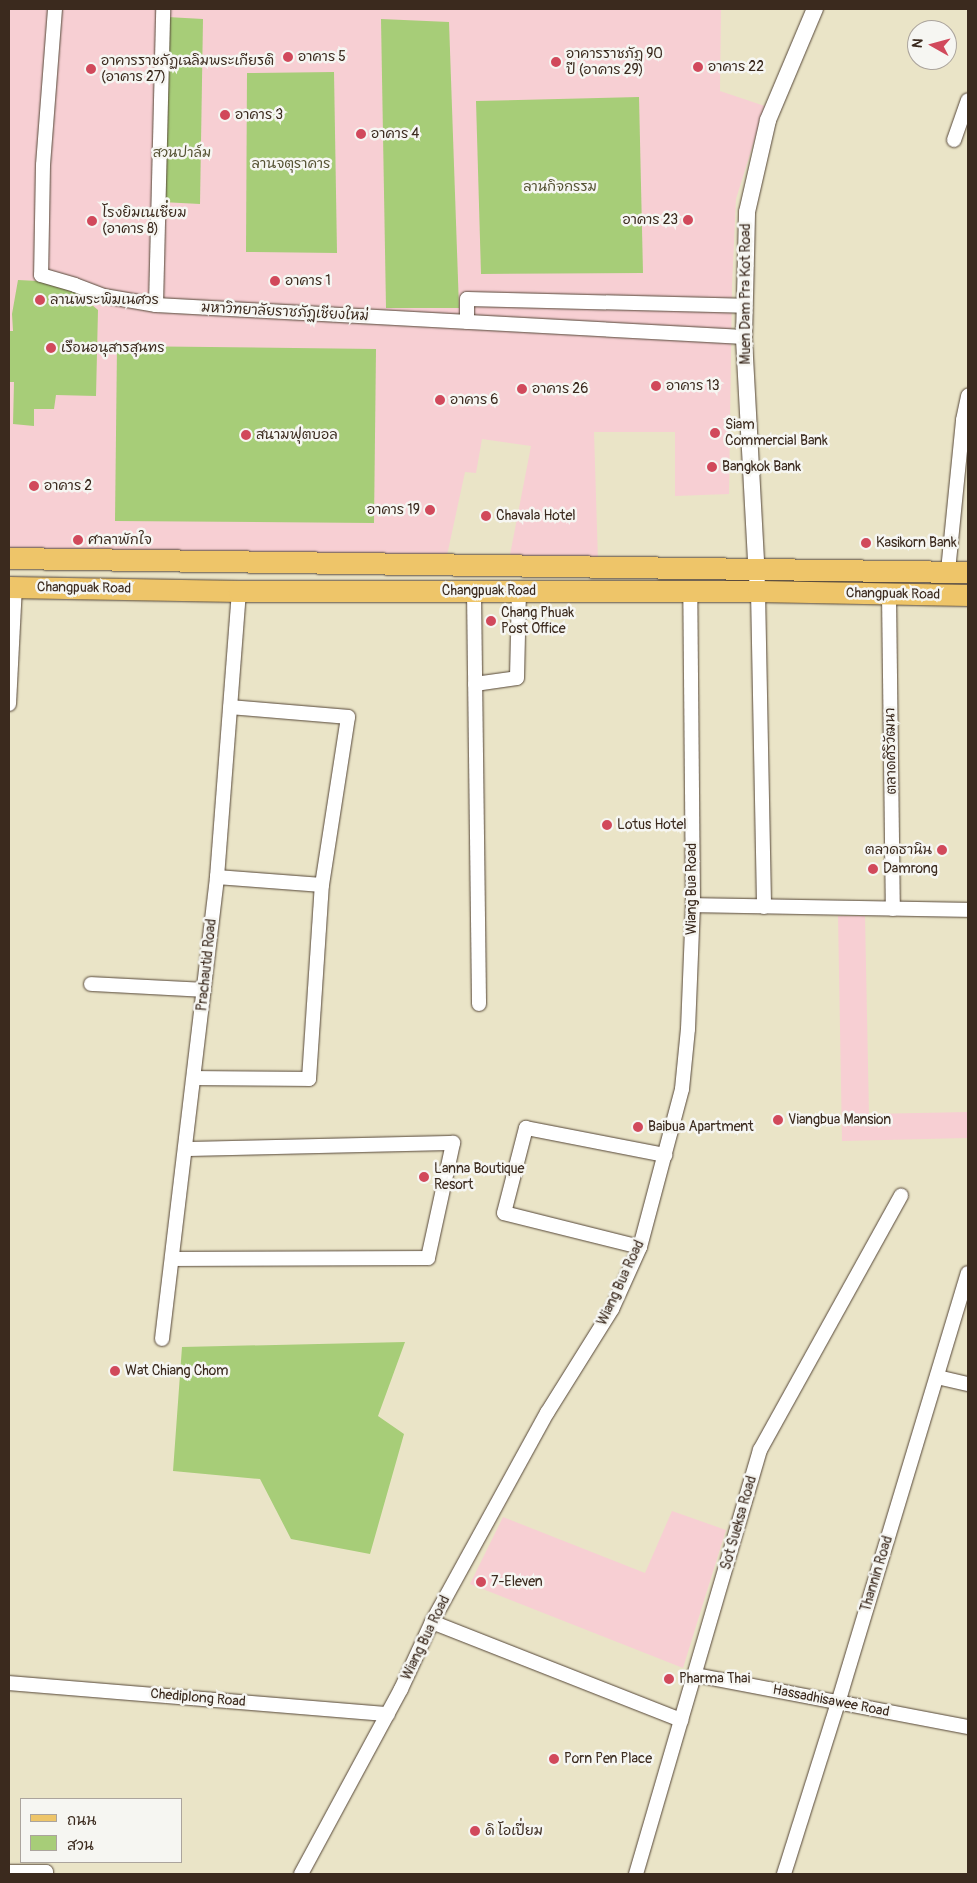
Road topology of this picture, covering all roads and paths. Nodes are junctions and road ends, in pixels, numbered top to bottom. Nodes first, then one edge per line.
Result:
1 (55, 9) edge
2 (164, 9) edge
3 (815, 9) edge
4 (968, 100) edge
5 (954, 140) dead end
6 (156, 306) junction
7 (744, 306) junction
8 (467, 322) junction
9 (744, 337) junction
10 (968, 396) edge
11 (9, 558) edge
12 (757, 569) junction
13 (958, 571) edge
14 (12, 587) edge
15 (239, 590) junction
16 (474, 591) junction
17 (519, 591) junction
18 (690, 591) junction
19 (758, 591) junction
20 (889, 594) junction
21 (968, 595) edge
22 (475, 684) junction
23 (9, 704) edge
24 (230, 707) junction
25 (217, 876) junction
26 (322, 885) junction
27 (693, 905) junction
28 (764, 907) junction
29 (893, 909) junction
30 (968, 910) edge
31 (91, 984) dead end
32 (204, 990) junction
33 (479, 1004) dead end
34 (194, 1078) junction
35 (185, 1149) junction
36 (665, 1154) junction
37 (901, 1196) dead end
38 (640, 1247) junction
39 (172, 1259) junction
40 (968, 1273) edge
41 (162, 1339) dead end
42 (937, 1377) junction
43 (968, 1384) edge
44 (432, 1622) junction
45 (695, 1675) junction
46 (9, 1683) edge
47 (838, 1703) junction
48 (388, 1714) junction
49 (681, 1720) junction
50 (968, 1727) edge
51 (9, 1872) edge
52 (46, 1874) edge
53 (300, 1874) edge
54 (636, 1874) edge
55 (784, 1874) edge

1 - 6 street, มหาวิทยาลัยราชภัฏเชียงใหม่
2 - 6 street
3 - 7 street, Muen Dam Pra Kot Road
4 - 5 street
6 - 8 street, มหาวิทยาลัยราชภัฏเชียงใหม่
7 - 8 street
7 - 9 street, Muen Dam Pra Kot Road
8 - 9 street, มหาวิทยาลัยราชภัฏเชียงใหม่
9 - 12 street, Muen Dam Pra Kot Road
10 - 13 street
11 - 12 main road, Changpuak Road
12 - 13 main road, Changpuak Road
12 - 19 street, Muen Dam Pra Kot Road
14 - 15 main road, Changpuak Road
14 - 23 street
15 - 16 main road, Changpuak Road
15 - 24 street, Prachautid Road
16 - 17 main road, Changpuak Road
16 - 22 street
17 - 18 main road, Changpuak Road
17 - 22 street
18 - 19 main road, Changpuak Road
18 - 27 street, Wiang Bua Road
19 - 20 main road, Changpuak Road
19 - 28 street
20 - 21 main road, Changpuak Road
20 - 29 street, ตลาดศิริวัฒนา
22 - 33 street
24 - 25 street, Prachautid Road
24 - 26 street
25 - 26 street
25 - 32 street, Prachautid Road
26 - 34 street
27 - 28 street
27 - 36 street, Wiang Bua Road
28 - 29 street
29 - 30 street
31 - 32 street
32 - 34 street, Prachautid Road
34 - 35 street, Prachautid Road
35 - 39 street, Prachautid Road
35 - 39 street
36 - 38 street, Wiang Bua Road
36 - 38 street
37 - 45 street, Sot Sueksa Road
38 - 44 street, Wiang Bua Road
39 - 41 street, Prachautid Road
40 - 42 street, Thannin Road
42 - 43 street
42 - 47 street, Thannin Road
44 - 48 street, Wiang Bua Road
44 - 49 street
45 - 47 street, Hassadhisawee Road
45 - 49 street, Sot Sueksa Road
46 - 48 street, Chediplong Road
47 - 50 street, Hassadhisawee Road
47 - 55 street, Thannin Road
48 - 53 street, Wiang Bua Road
49 - 54 street, Sot Sueksa Road
51 - 52 street

